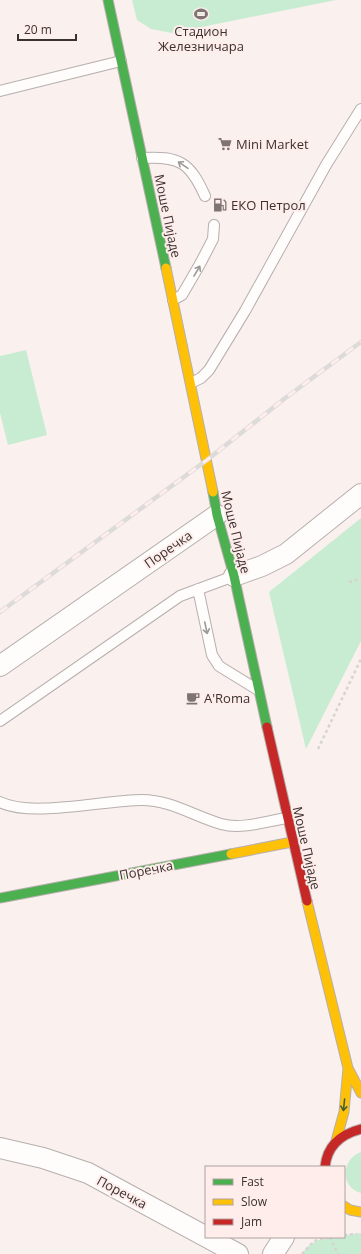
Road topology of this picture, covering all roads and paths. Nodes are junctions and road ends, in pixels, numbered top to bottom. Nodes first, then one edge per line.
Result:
1 (108, 0) edge
2 (121, 61) junction
3 (0, 90) edge
4 (361, 109) edge
5 (142, 158) junction
6 (205, 196) dead end
7 (214, 224) dead end
8 (173, 300) junction
9 (191, 383) junction
10 (361, 494) edge
11 (217, 515) junction
12 (234, 576) junction
13 (361, 579) edge
14 (350, 582) dead end
15 (198, 589) junction
16 (361, 659) edge
17 (0, 666) edge
18 (361, 668) edge
19 (356, 669) junction
20 (259, 691) junction
21 (0, 722) edge
22 (318, 749) dead end
23 (0, 802) edge
24 (287, 818) junction
25 (292, 842) junction
26 (0, 898) edge
27 (348, 1068) junction
28 (361, 1093) edge
29 (361, 1129) edge
30 (336, 1141) junction
31 (0, 1148) edge
32 (324, 1166) edge
33 (361, 1233) edge
34 (345, 1235) edge
35 (205, 1236) edge
36 (208, 1238) edge
37 (283, 1238) edge
38 (325, 1238) edge
39 (330, 1238) edge
40 (238, 1254) edge
41 (273, 1254) edge
42 (302, 1254) edge
43 (338, 1254) edge

1 - 2 street, Моше Пијаде
2 - 3 lane
2 - 5 street, Моше Пијаде
4 - 9 lane
6 -> 5 lane
5 - 8 street, Моше Пијаде
8 -> 7 lane
8 - 9 street, Моше Пијаде
9 - 11 street, Моше Пијаде
10 - 12 street
11 - 12 street, Моше Пијаде
11 - 17 street, Поречка
12 - 15 lane
12 - 20 street, Моше Пијаде
13 - 14 path
15 -> 20 lane
15 - 21 lane
16 - 19 path
18 - 19 path
19 - 22 path
20 - 24 street, Моше Пијаде
23 - 24 lane
24 - 25 street, Моше Пијаде
25 - 26 street, Поречка
25 - 27 street, Моше Пијаде
27 - 28 street, Моше Пијаде
27 -> 30 street, Моше Пијаде
29 - 30 street
30 - 32 street, Моше Пијаде
31 - 35 street, Поречка
33 - 34 path
36 - 40 street, Поречка
37 - 41 street
38 - 42 path
39 - 43 path

